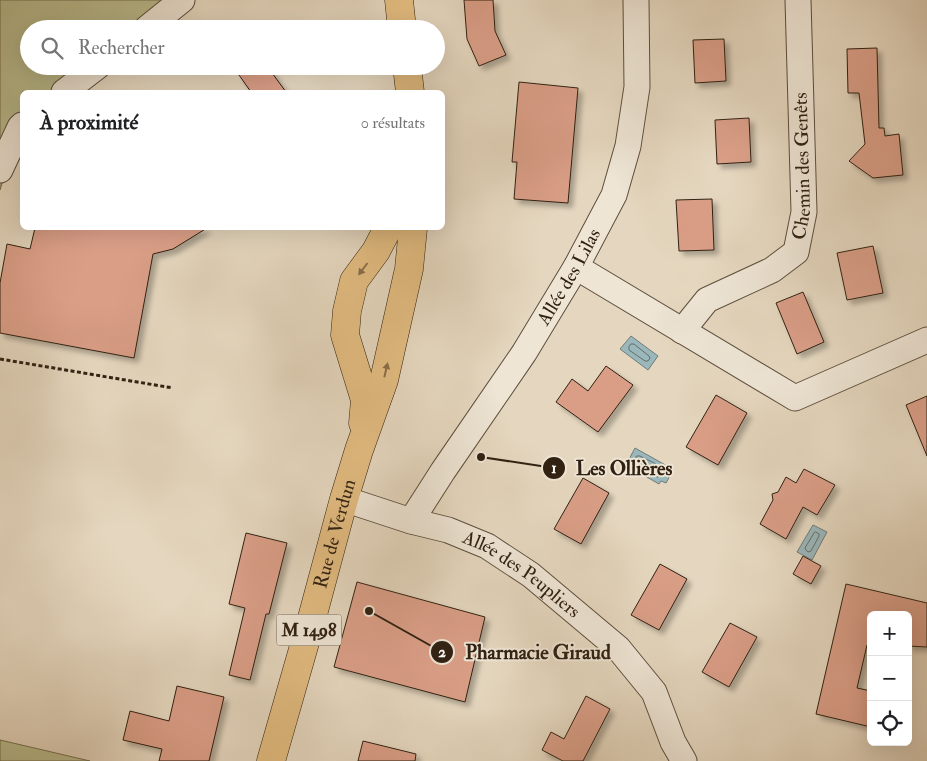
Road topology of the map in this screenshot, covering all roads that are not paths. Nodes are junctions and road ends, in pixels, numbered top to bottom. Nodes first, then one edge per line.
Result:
1 (182, 0) edge
2 (399, 0) edge
3 (636, 0) edge
4 (798, 0) edge
5 (157, 20) edge
6 (401, 20) edge
7 (86, 75) edge
8 (408, 75) edge
9 (67, 90) edge
10 (410, 90) edge
11 (20, 127) edge
12 (0, 170) edge
13 (387, 230) edge
14 (413, 230) edge
15 (576, 267) junction
16 (682, 331) junction
17 (927, 340) edge
18 (359, 450) junction
19 (344, 498) junction
20 (411, 520) junction
21 (271, 761) edge
22 (684, 761) edge

1 - 5 street
2 - 6 main road
3 - 15 street, Allée des Lilas
4 - 16 street, Chemin des Genêts
7 - 9 street
8 - 10 main road
11 - 12 street
13 -> 18 main road, Rue de Verdun / M 1498
18 -> 14 main road, Rue de Verdun / M 1498
15 - 16 street
15 - 20 street, Allée des Lilas
16 - 17 street
18 - 19 main road, Rue de Verdun / M 1498
19 - 20 street, Allée des Peupliers
19 - 21 main road, Rue de Verdun / M 1498
20 - 22 street, Allée des Peupliers

